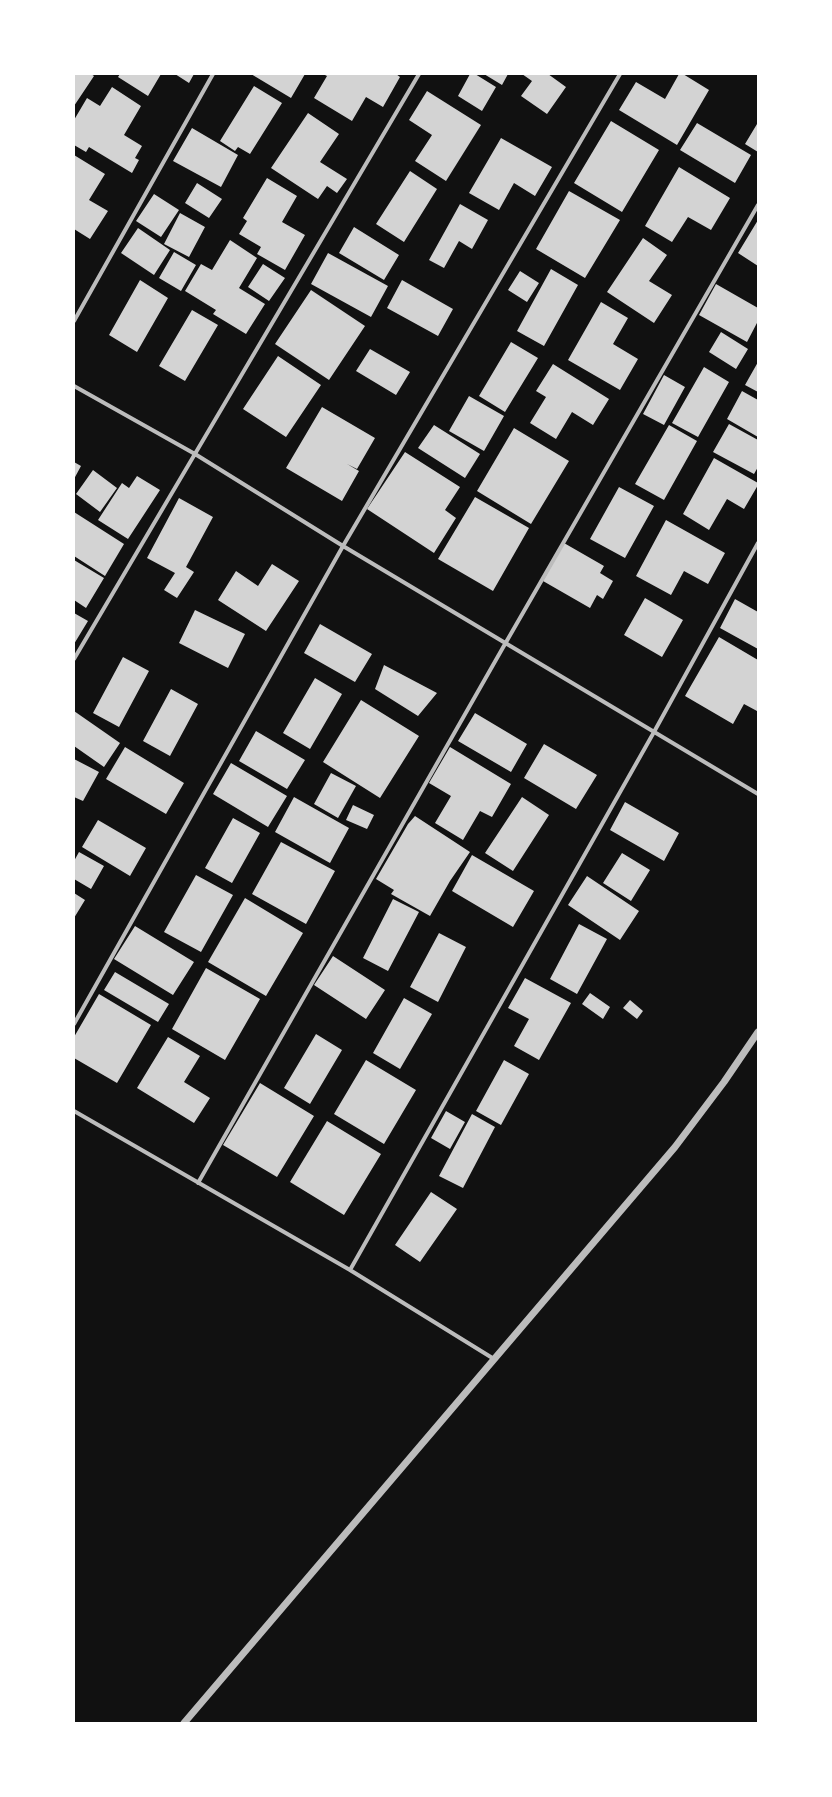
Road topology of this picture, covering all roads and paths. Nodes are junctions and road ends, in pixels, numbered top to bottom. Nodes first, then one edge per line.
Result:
1 (213, 74) edge
2 (419, 74) edge
3 (620, 74) edge
4 (758, 205) edge
5 (74, 321) edge
6 (74, 386) edge
7 (195, 454) junction
8 (758, 543) edge
9 (343, 546) junction
10 (505, 644) junction
11 (74, 659) edge
12 (654, 732) junction
13 (758, 794) edge
14 (74, 1024) edge
15 (758, 1032) edge
16 (74, 1111) edge
17 (198, 1183) junction
18 (350, 1270) junction
19 (494, 1359) junction
20 (184, 1723) edge

1 - 5 street
2 - 7 street
3 - 9 street
4 - 10 street
6 - 7 street
7 - 9 street
7 - 11 street
8 - 12 street
9 - 10 street
9 - 14 street
10 - 12 street
10 - 17 street
12 - 13 street
12 - 18 street
15 - 19 street
16 - 17 street
17 - 18 street
18 - 19 street
19 - 20 street

